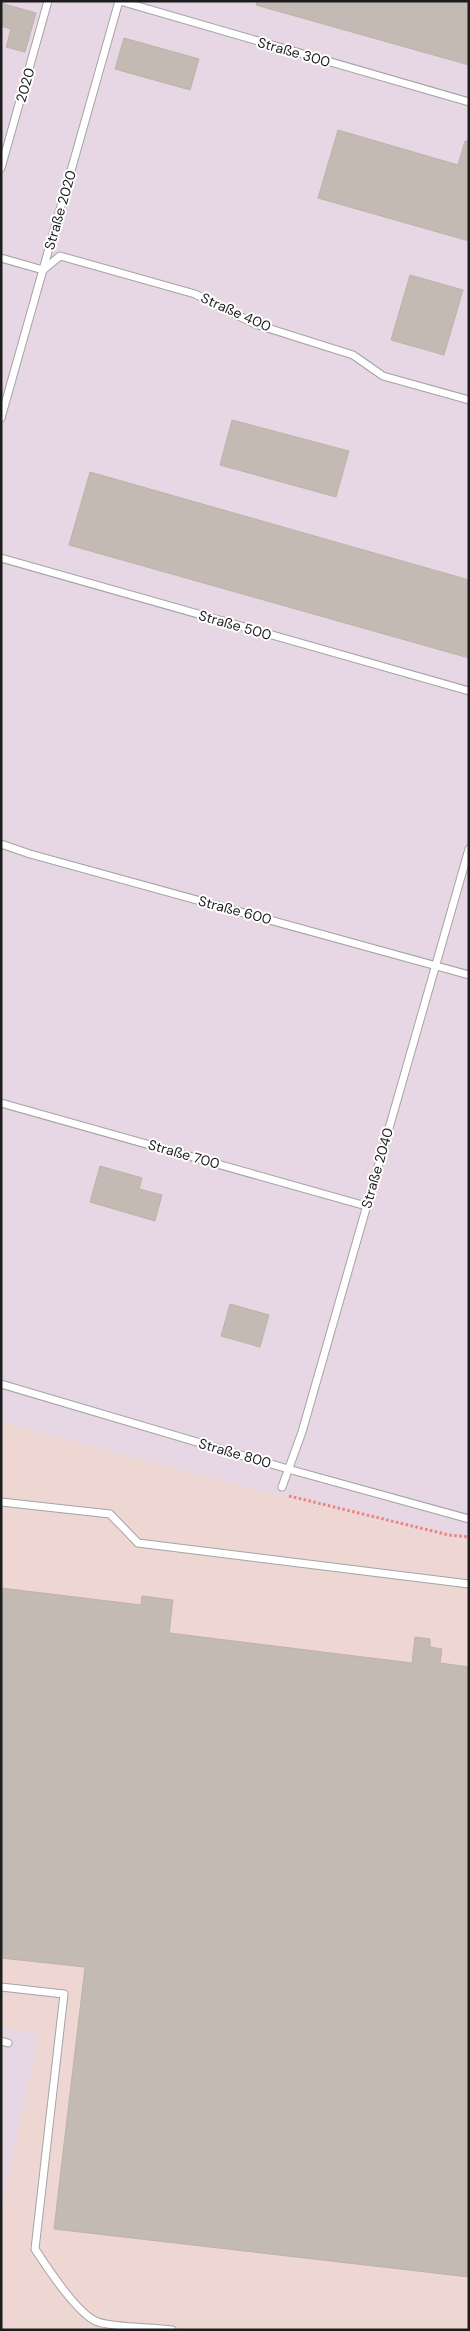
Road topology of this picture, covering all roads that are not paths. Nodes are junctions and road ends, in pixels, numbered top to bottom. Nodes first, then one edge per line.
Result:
1 (48, 1) edge
2 (120, 1) edge
3 (469, 102) edge
4 (1, 168) edge
5 (1, 258) edge
6 (43, 270) junction
7 (469, 400) edge
8 (1, 418) edge
9 (1, 558) edge
10 (469, 691) edge
11 (1, 844) edge
12 (469, 849) edge
13 (436, 965) junction
14 (469, 975) edge
15 (1, 1103) edge
16 (366, 1206) junction
17 (1, 1384) edge
18 (288, 1469) junction
19 (282, 1487) road end
20 (1, 1502) edge
21 (469, 1519) edge
22 (469, 1584) edge
23 (1, 1987) edge
24 (172, 2330) edge

1 - 4 lane, 2020
2 - 3 lane, Straße 300
2 - 6 lane, Straße 2020
5 - 6 lane
6 - 7 lane, Straße 400
6 - 8 lane, Straße 2020
9 - 10 lane, Straße 500
11 - 13 lane, Straße 600
12 - 13 lane, Straße 2040
13 - 14 lane, Straße 600
13 - 16 lane, Straße 2040
15 - 16 lane, Straße 700
16 - 18 lane, Straße 2040
17 - 18 lane, Straße 800
18 - 19 lane, Straße 2040
18 - 21 lane, Straße 800
20 - 22 lane
23 - 24 lane

